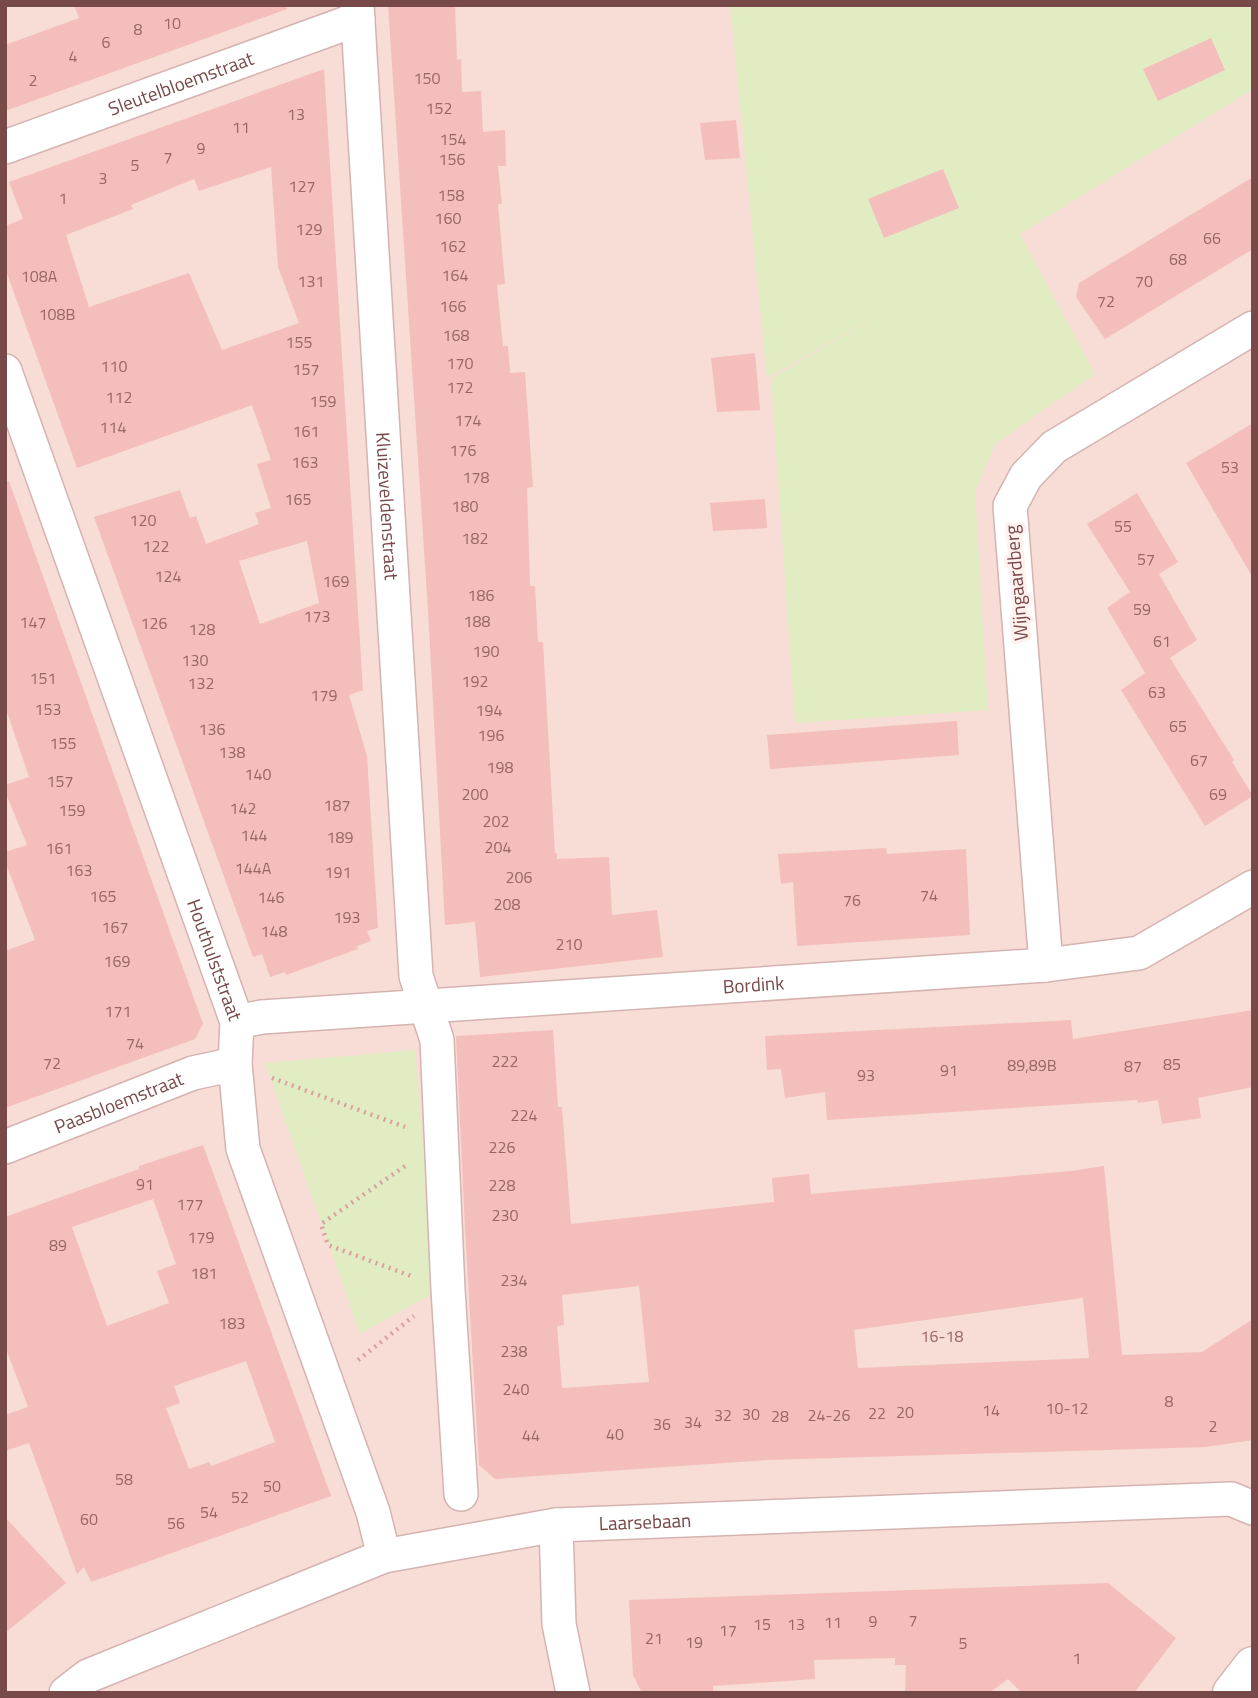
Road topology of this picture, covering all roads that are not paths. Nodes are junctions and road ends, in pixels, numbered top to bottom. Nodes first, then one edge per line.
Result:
1 (357, 12) edge
2 (5, 147) edge
3 (1253, 328) edge
4 (5, 371) edge
5 (14, 424) edge
6 (1253, 887) edge
7 (1046, 965) junction
8 (425, 1006) junction
9 (237, 1022) junction
10 (235, 1064) junction
11 (5, 1147) edge
12 (461, 1494) dead end
13 (1253, 1508) edge
14 (556, 1525) junction
15 (384, 1556) junction
16 (84, 1687) edge
17 (573, 1693) edge

1 - 2 street, Sleutelbloemstraat
1 - 8 street, Kluizeveldenstraat
3 - 7 street, Wijngaardberg
4 - 5 street, Houthulststraat
5 - 9 street, Houthulststraat
6 - 7 street, Bordink
7 - 8 street, Bordink
8 - 9 street, Bordink
8 - 12 street
9 - 10 street, Houthulststraat
10 - 11 street, Paasbloemstraat
10 - 15 street, Houthulststraat
13 - 14 street, Laarsebaan
14 - 15 street, Laarsebaan
14 - 17 street
15 - 16 street, Laarsebaan

